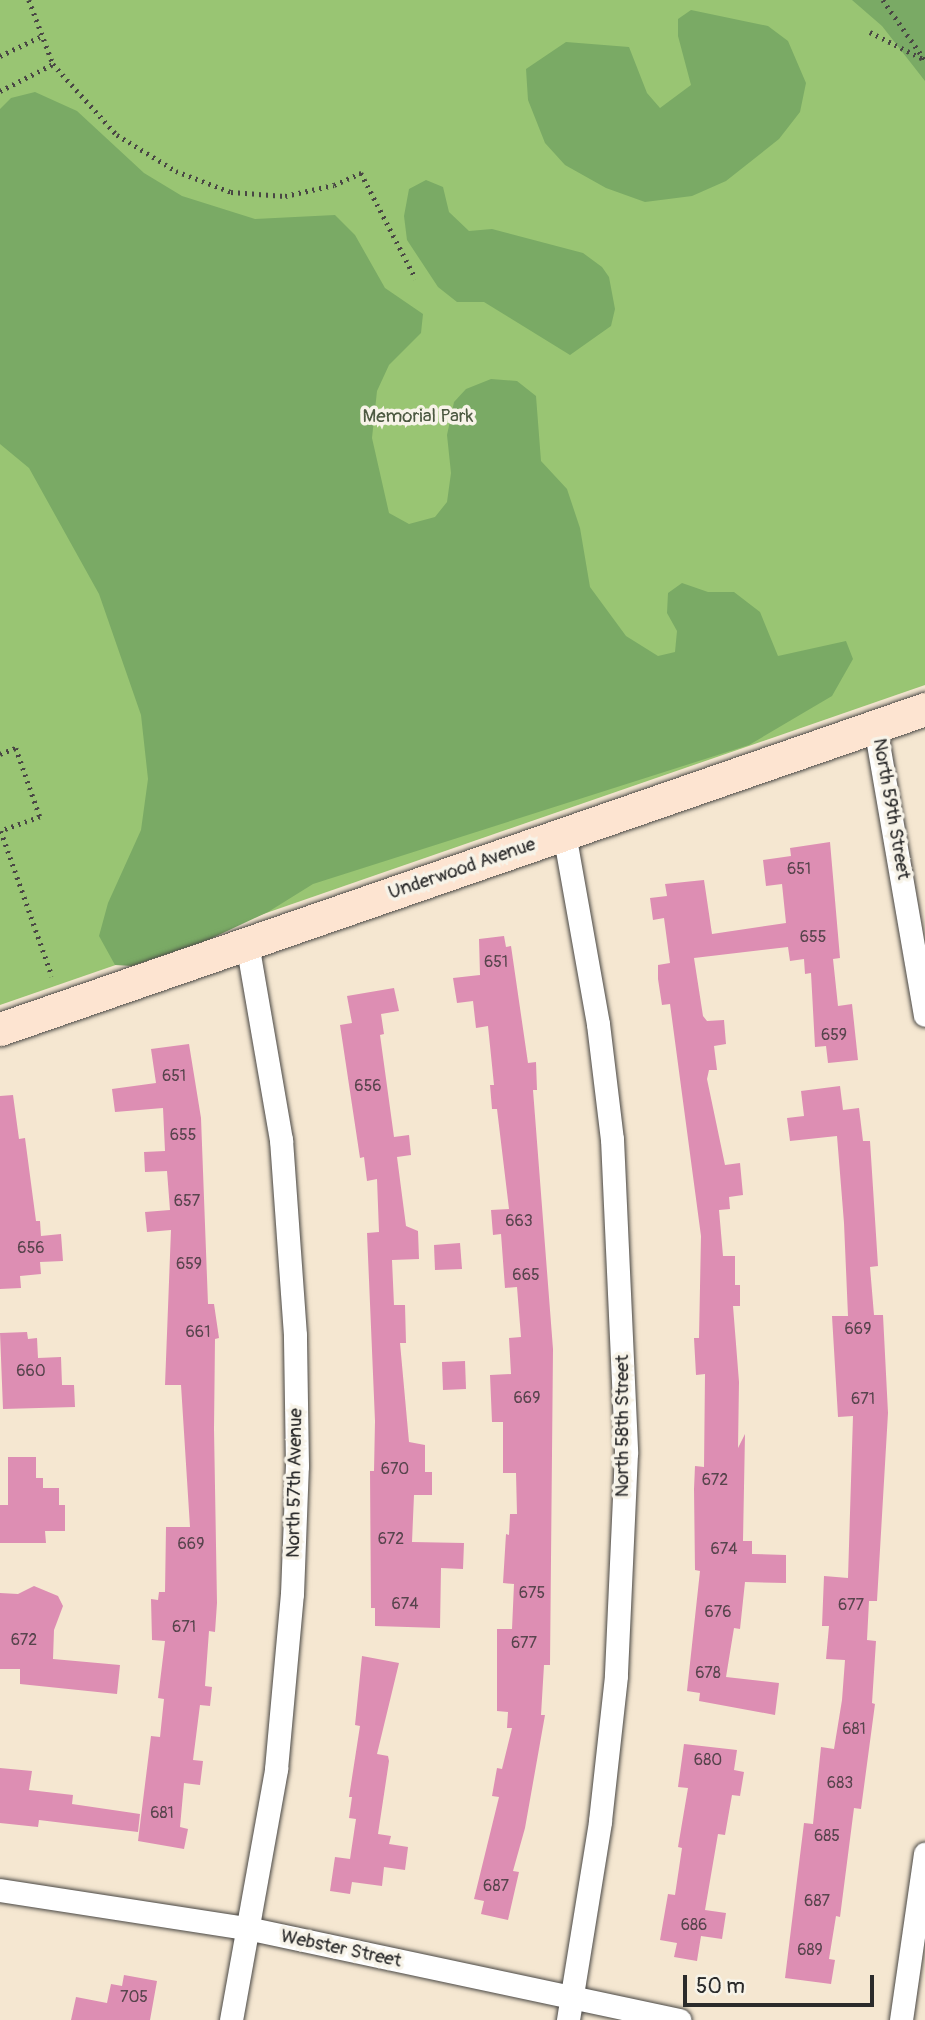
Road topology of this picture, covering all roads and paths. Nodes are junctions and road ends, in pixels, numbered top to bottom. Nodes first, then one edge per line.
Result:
1 (29, 0) edge
2 (883, 0) edge
3 (870, 32) dead end
4 (40, 37) junction
5 (0, 57) edge
6 (925, 60) edge
7 (53, 64) junction
8 (0, 91) edge
9 (416, 279) dead end
10 (925, 709) edge
11 (875, 726) junction
12 (0, 754) edge
13 (0, 831) edge
14 (564, 833) junction
15 (247, 944) junction
16 (52, 976) dead end
17 (925, 1015) edge
18 (0, 1029) edge
19 (925, 1854) edge
20 (0, 1890) edge
21 (251, 1929) junction
22 (571, 2010) edge
23 (231, 2020) edge
24 (679, 2020) edge
25 (901, 2020) edge

1 - 4 path
2 - 6 path
3 - 6 path
4 - 5 path
4 - 7 path
7 - 8 path
7 - 9 path
10 - 11 main road, Underwood Avenue
11 - 14 main road, Underwood Avenue
11 - 17 street, North 59th Street
12 - 13 path
13 - 16 path
14 - 15 main road, Underwood Avenue
14 - 22 street, North 58th Street
15 - 18 main road, Underwood Avenue
15 - 21 street, North 57th Avenue
19 - 25 street
20 - 21 street, Webster Street
21 - 22 street, Webster Street
21 - 23 street, North 57th Avenue
22 - 24 street, Webster Street

